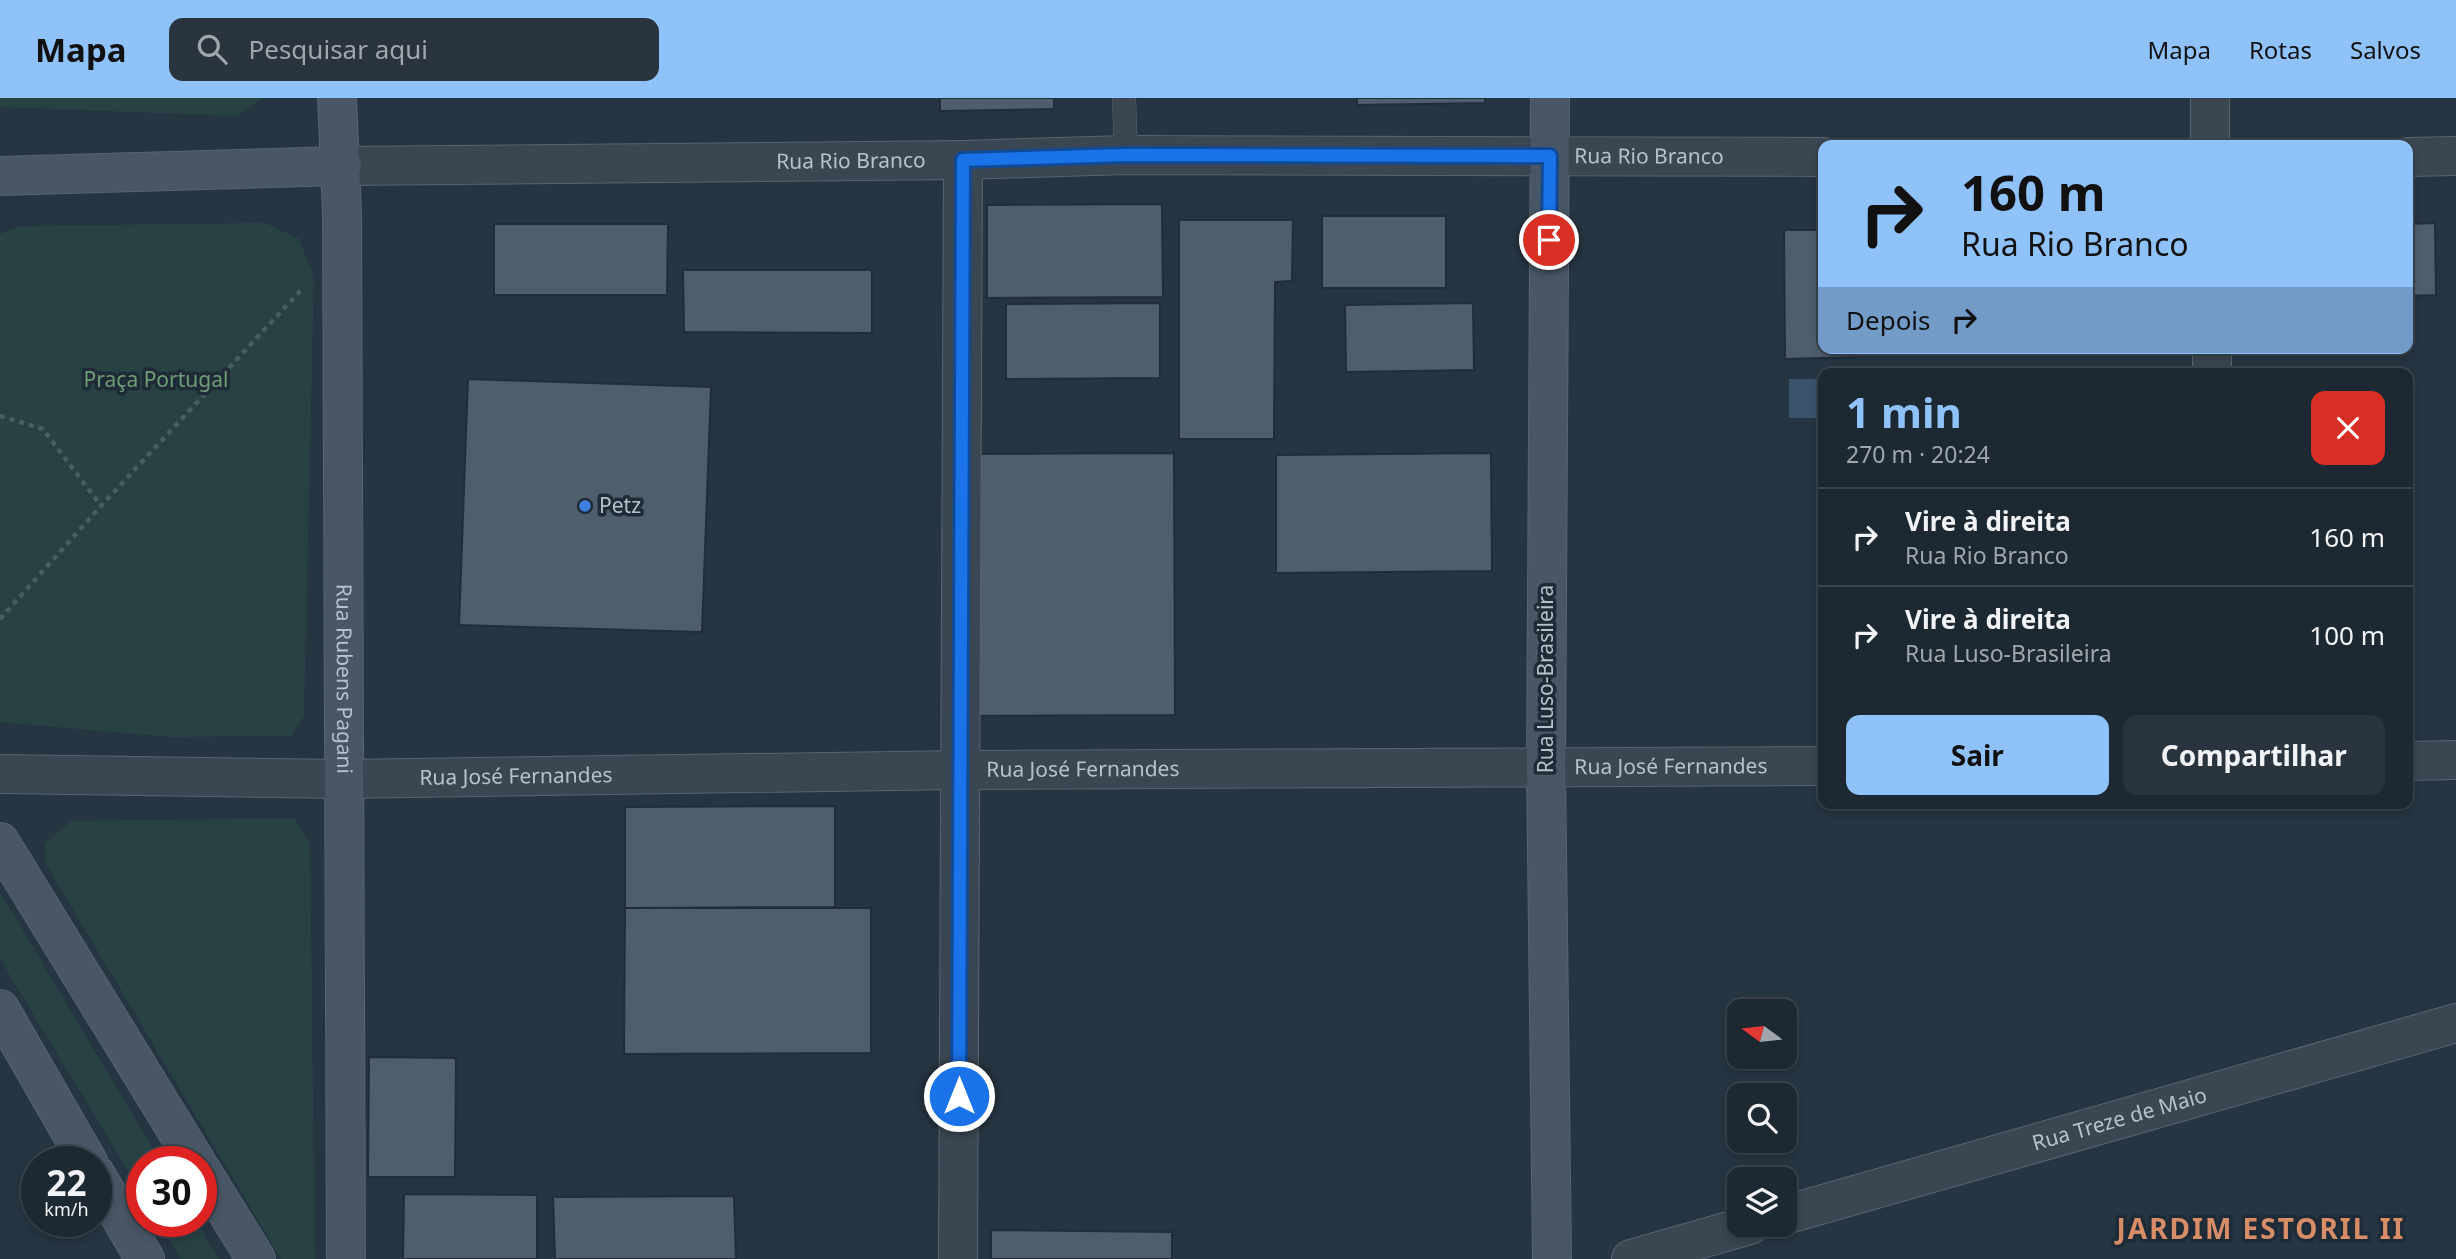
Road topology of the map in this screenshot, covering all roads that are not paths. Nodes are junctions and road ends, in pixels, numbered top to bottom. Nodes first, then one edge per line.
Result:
1 (337, 98) edge
2 (1124, 98) edge
3 (1549, 98) edge
4 (2210, 98) edge
5 (2210, 140) edge
6 (1126, 155) junction
7 (1550, 156) junction
8 (2413, 156) edge
9 (2456, 156) edge
10 (1818, 157) edge
11 (963, 160) junction
12 (342, 166) junction
13 (0, 176) edge
14 (2456, 760) edge
15 (2413, 761) edge
16 (1546, 766) junction
17 (1818, 766) edge
18 (960, 770) junction
19 (0, 774) edge
20 (343, 779) junction
21 (0, 842) edge
22 (0, 1009) edge
23 (2456, 1023) edge
24 (79, 1146) edge
25 (186, 1146) edge
26 (217, 1196) edge
27 (112, 1202) edge
28 (1797, 1212) edge
29 (1727, 1232) edge
30 (145, 1259) edge
31 (256, 1259) edge
32 (346, 1259) edge
33 (958, 1259) edge
34 (1552, 1259) edge
35 (1631, 1259) edge

1 - 12 street, Rua Rubens Pagani
2 - 6 lane
3 - 7 street, Rua Luso-Brasileira
4 - 5 street
6 - 7 street, Rua Rio Branco
6 - 11 street, Rua Rio Branco
7 - 10 street, Rua Rio Branco
7 - 16 street, Rua Luso-Brasileira
8 - 9 street
11 - 12 street, Rua Rio Branco
11 - 18 street
12 - 13 street
12 - 20 street, Rua Rubens Pagani
14 - 15 street
16 - 17 street, Rua José Fernandes
16 - 18 street, Rua José Fernandes
16 - 34 street, Rua Luso-Brasileira
18 - 20 street, Rua José Fernandes
18 - 33 street
19 - 20 street
20 - 32 street, Rua Rubens Pagani
21 - 25 street
22 - 24 street
23 - 28 street, Rua Treze de Maio
26 - 31 street
27 - 30 street
29 - 35 street

